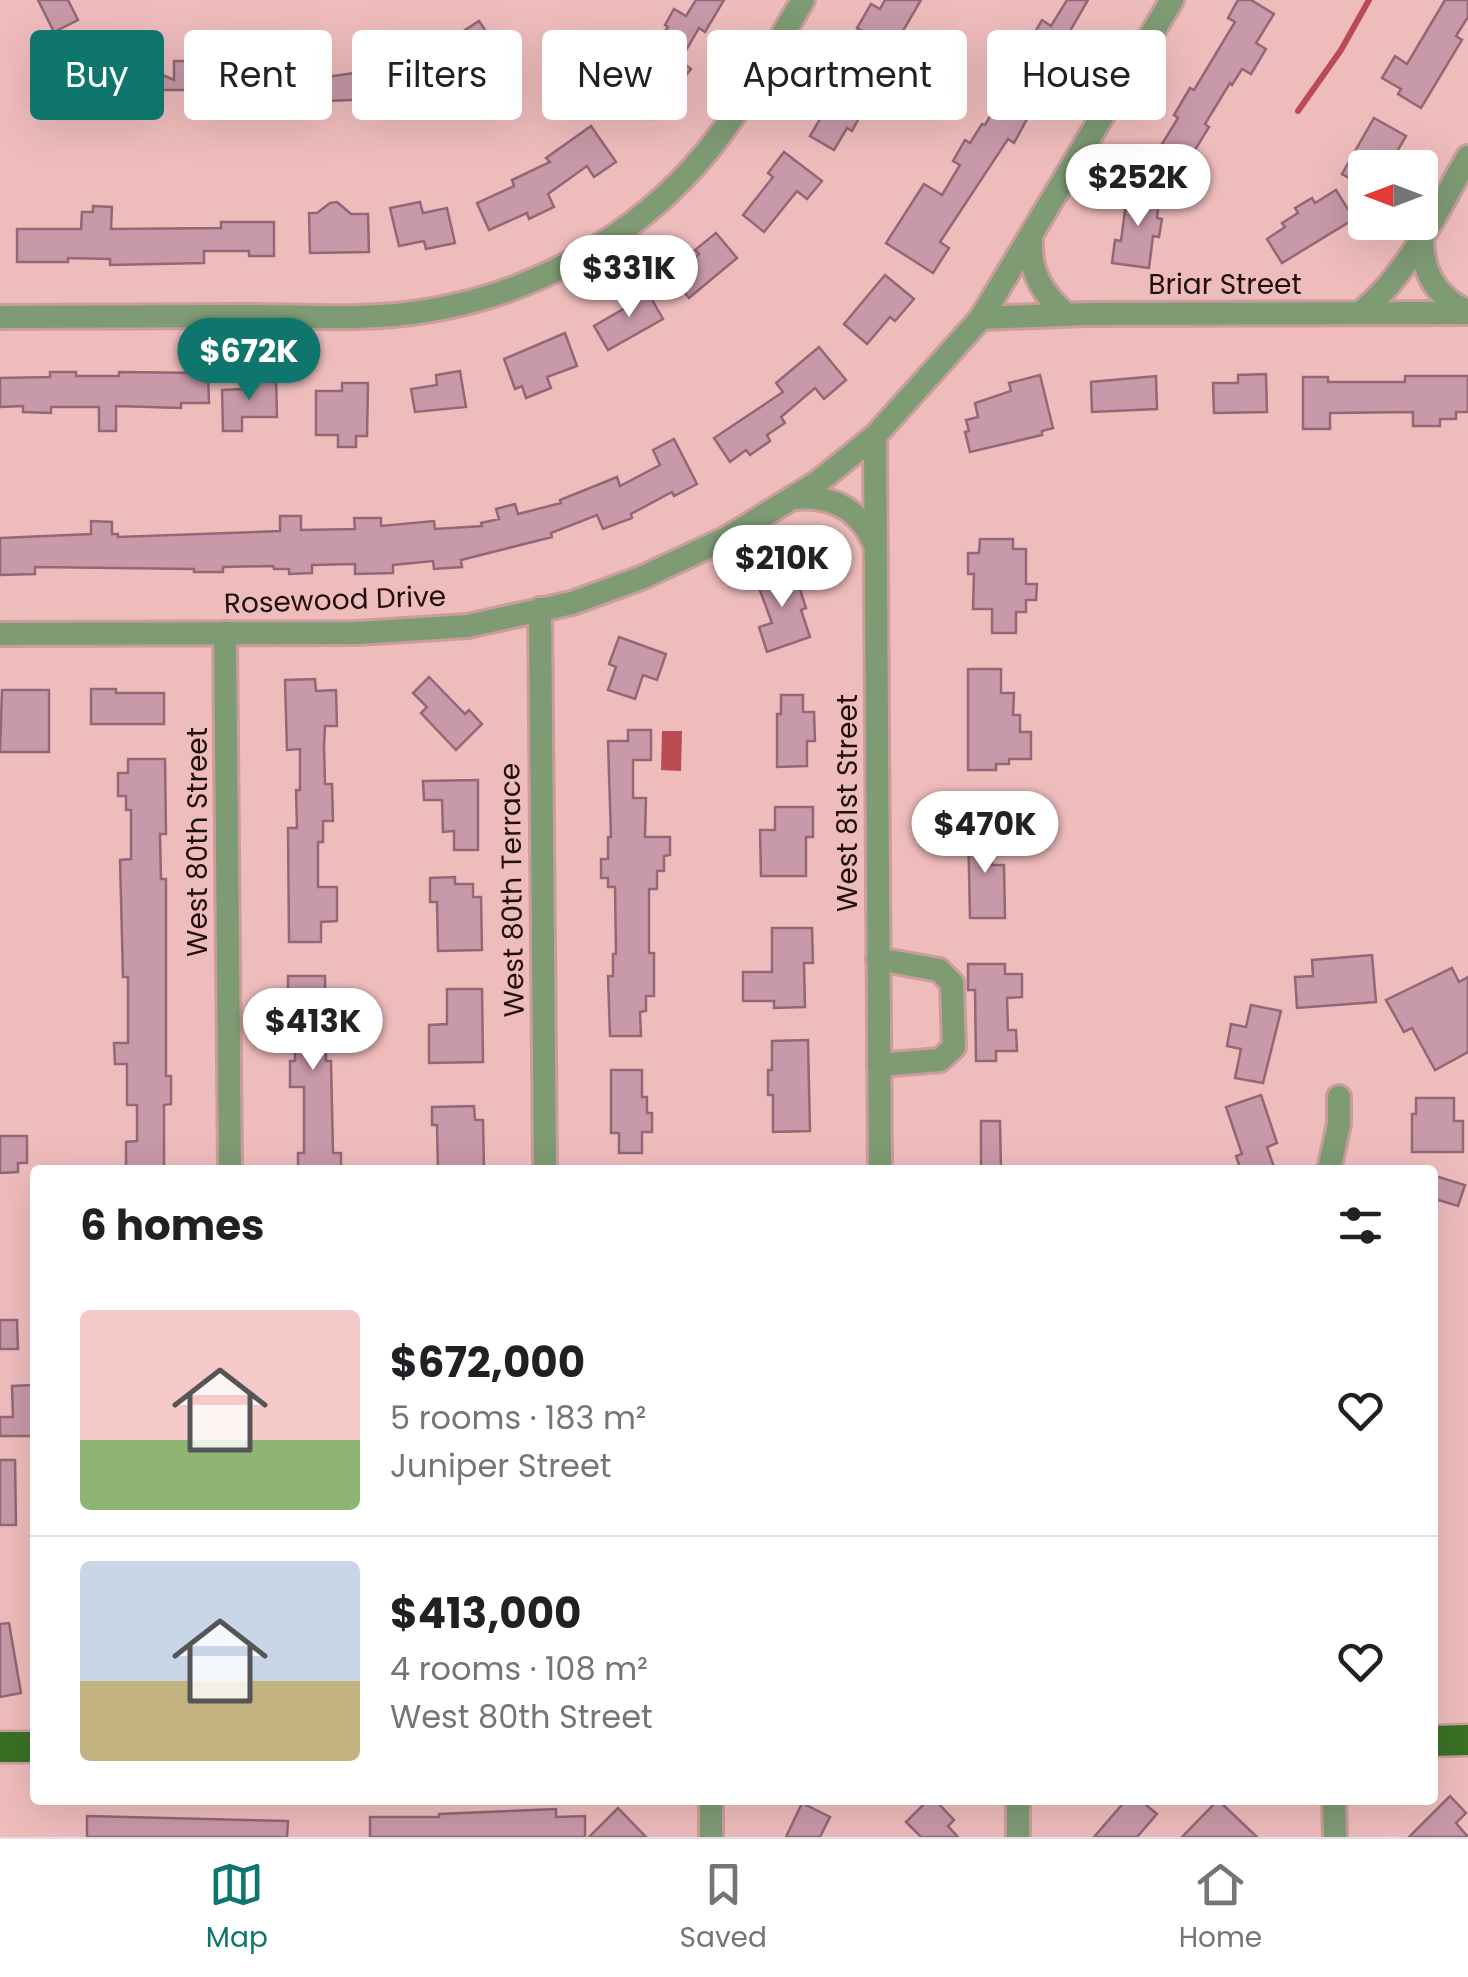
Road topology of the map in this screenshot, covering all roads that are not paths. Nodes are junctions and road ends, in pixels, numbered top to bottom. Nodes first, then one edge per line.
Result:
1 (803, 0) edge
2 (1172, 0) edge
3 (1468, 157) edge
4 (1438, 209) edge
5 (1031, 238) junction
6 (1420, 240) edge
7 (1422, 240) edge
8 (1360, 313) junction
9 (1468, 313) edge
10 (1066, 314) junction
11 (0, 317) edge
12 (981, 318) junction
13 (875, 436) junction
14 (795, 498) junction
15 (876, 547) junction
16 (540, 610) junction
17 (0, 634) edge
18 (225, 634) junction
19 (878, 959) junction
20 (879, 1065) junction
21 (1340, 1097) dead end
22 (230, 1165) edge
23 (545, 1165) edge
24 (880, 1165) edge
25 (1331, 1165) edge
26 (1468, 1740) edge
27 (1438, 1741) edge
28 (0, 1747) edge
29 (30, 1747) edge
30 (711, 1805) edge
31 (1018, 1805) edge
32 (1334, 1805) edge
33 (711, 1837) edge
34 (1018, 1837) edge
35 (1335, 1837) edge

1 - 11 street
2 - 5 street, Rosewood Drive
3 - 4 street
5 - 10 street
5 - 12 street, Rosewood Drive
6 - 8 street
7 - 9 street
8 - 9 street, Briar Street
8 - 10 street, Briar Street
10 - 12 street, Briar Street
12 - 13 street, Rosewood Drive
13 - 14 street, Rosewood Drive
13 - 15 street, West 81st Street
14 - 15 street
14 - 16 street, Rosewood Drive
15 - 19 street, West 81st Street
16 - 18 street, Rosewood Drive
16 - 23 street, West 80th Terrace
17 - 18 street, Rosewood Drive
18 - 22 street, West 80th Street
19 - 20 street, West 81st Street
19 - 20 street
20 - 24 street, West 81st Street
21 - 25 street
26 - 27 main road
28 - 29 main road
30 - 33 street
31 - 34 street
32 - 35 street

